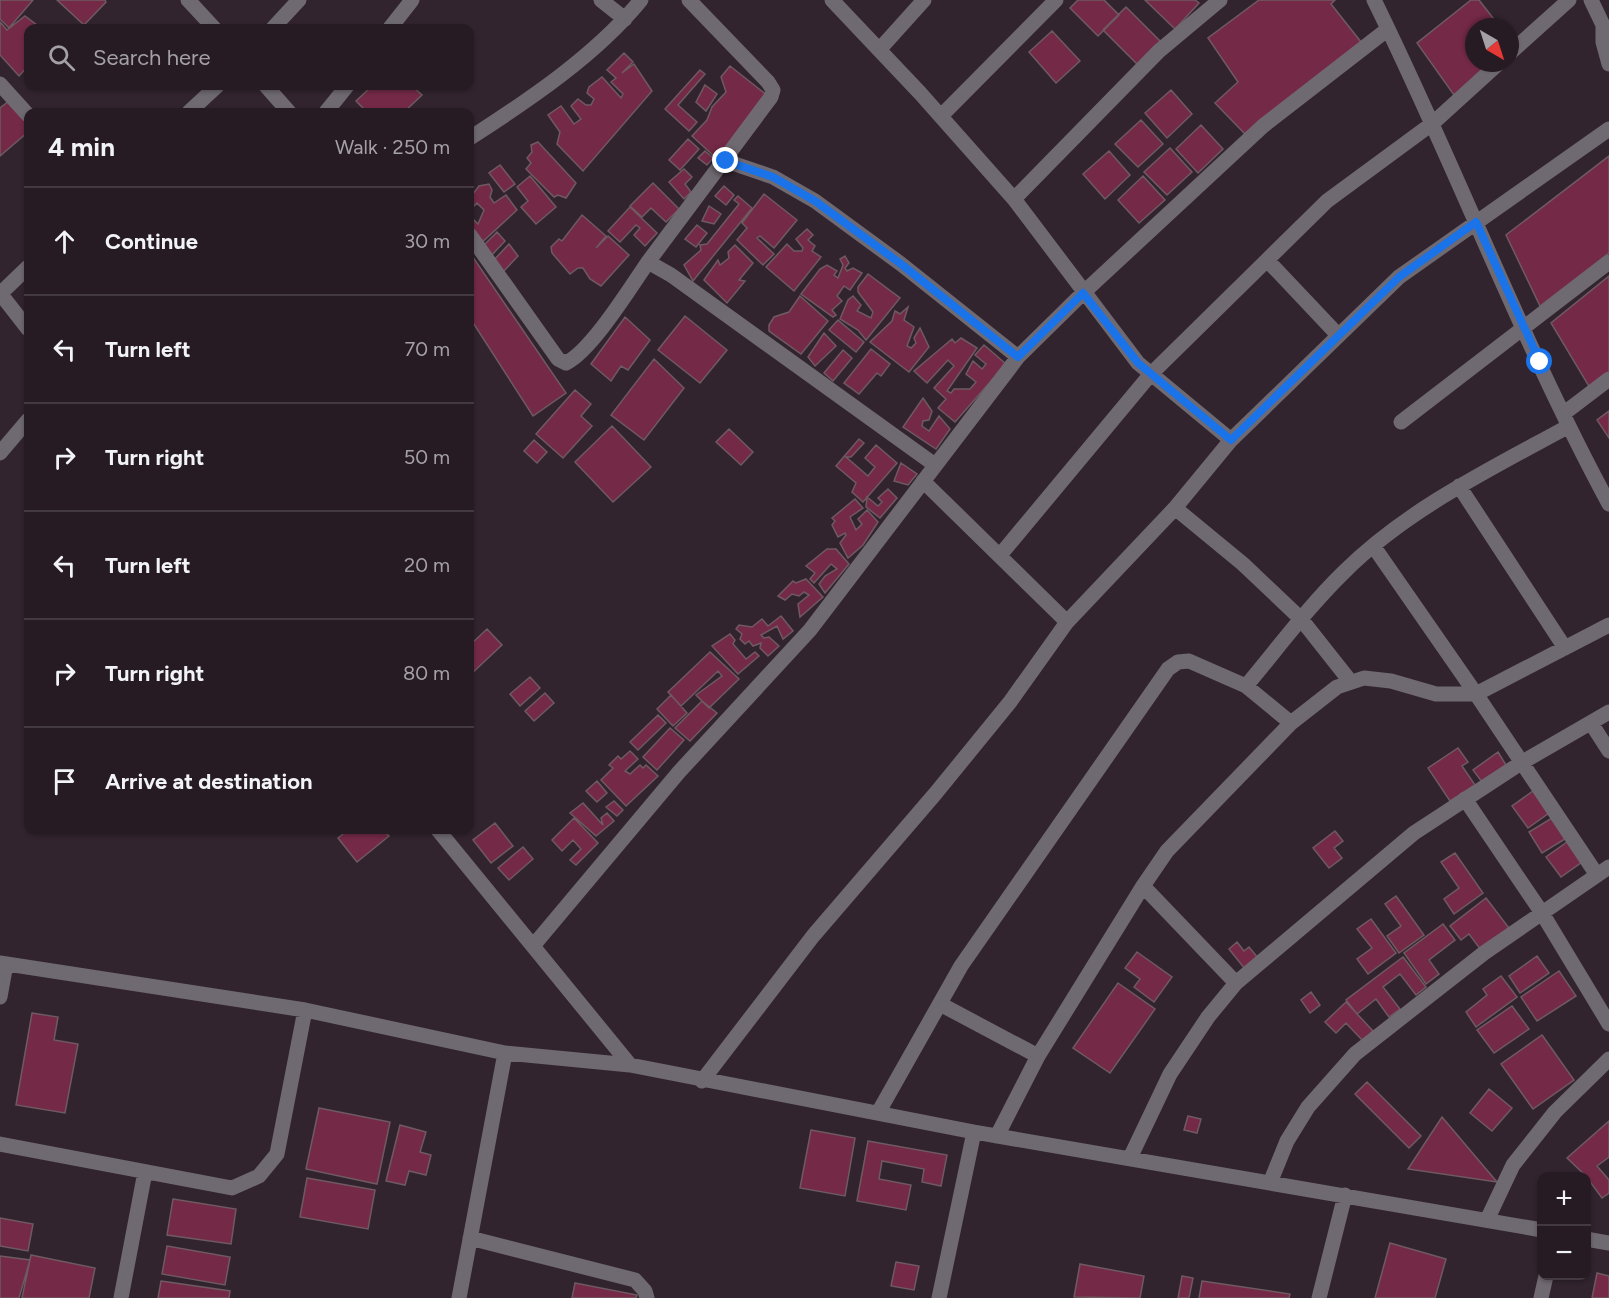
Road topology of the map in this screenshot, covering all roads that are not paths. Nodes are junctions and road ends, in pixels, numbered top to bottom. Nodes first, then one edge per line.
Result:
1 (188, 0) edge
2 (299, 0) edge
3 (412, 0) edge
4 (601, 0) edge
5 (641, 0) edge
6 (689, 0) edge
7 (832, 0) edge
8 (924, 0) edge
9 (1056, 0) edge
10 (1221, 0) edge
11 (1374, 0) edge
12 (1569, 0) edge
13 (1591, 0) edge
14 (625, 19) junction
15 (210, 24) edge
16 (277, 24) edge
17 (393, 24) edge
18 (1388, 29) junction
19 (1519, 45) edge
20 (879, 50) junction
21 (1609, 64) edge
22 (1489, 72) edge
23 (0, 84) edge
24 (213, 90) edge
25 (270, 90) edge
26 (343, 90) edge
27 (193, 108) edge
28 (285, 108) edge
29 (329, 108) edge
30 (24, 111) edge
31 (941, 116) junction
32 (1433, 123) junction
33 (1609, 129) edge
34 (474, 135) edge
35 (726, 161) junction
36 (1014, 199) junction
37 (1476, 222) junction
38 (474, 241) edge
39 (1267, 260) junction
40 (648, 262) junction
41 (1609, 262) edge
42 (24, 271) edge
43 (1083, 293) junction
44 (0, 294) edge
45 (24, 324) edge
46 (1523, 330) junction
47 (1337, 334) junction
48 (1018, 357) junction
49 (1150, 375) junction
50 (1609, 380) edge
51 (1566, 420) junction
52 (1401, 422) dead end
53 (24, 425) edge
54 (1231, 440) junction
55 (0, 453) edge
56 (935, 465) junction
57 (923, 481) junction
58 (1459, 486) junction
59 (1608, 500) edge
60 (1175, 508) junction
61 (1374, 547) junction
62 (1001, 554) junction
63 (1301, 619) junction
64 (1067, 622) junction
65 (1609, 625) edge
66 (1565, 648) junction
67 (1350, 681) junction
68 (1246, 686) junction
69 (1476, 694) junction
70 (1609, 712) edge
71 (1291, 723) junction
72 (1591, 723) junction
73 (1609, 751) edge
74 (1521, 763) junction
75 (1465, 799) junction
76 (441, 834) edge
77 (1603, 871) edge
78 (1143, 886) junction
79 (1542, 913) junction
80 (533, 946) junction
81 (3, 964) edge
82 (1236, 983) junction
83 (0, 997) edge
84 (940, 1004) junction
85 (305, 1010) junction
86 (1609, 1024) edge
87 (505, 1053) junction
88 (1038, 1056) junction
89 (1609, 1059) edge
90 (630, 1065) junction
91 (702, 1081) junction
92 (878, 1113) junction
93 (974, 1132) junction
94 (997, 1136) junction
95 (0, 1144) edge
96 (1130, 1158) junction
97 (145, 1172) junction
98 (1270, 1183) junction
99 (1345, 1196) junction
100 (1487, 1220) junction
101 (1537, 1229) edge
102 (470, 1238) junction
103 (1591, 1240) edge
104 (1609, 1243) edge
105 (1545, 1280) edge
106 (121, 1298) edge
107 (459, 1298) edge
108 (647, 1298) edge
109 (939, 1298) edge
110 (1319, 1298) edge
111 (1541, 1298) edge

1 - 15 street
2 - 16 street
3 - 17 street
4 - 14 street
5 - 14 street
6 - 35 street
7 - 20 street
8 - 20 street
9 - 31 street
10 - 36 street
11 - 18 street
12 - 19 street
13 - 21 street
14 - 34 street
18 - 32 street
18 - 43 street
20 - 31 street
22 - 32 street
23 - 30 street
24 - 27 street
25 - 28 street
26 - 29 street
31 - 36 street
32 - 37 street
32 - 39 street
33 - 37 street
35 - 40 street
35 - 48 street
36 - 43 street
37 - 46 street
37 - 47 street
38 - 40 street
39 - 47 street
39 - 49 street
40 - 56 street
41 - 46 street
42 - 44 street
43 - 48 street
43 - 49 street
44 - 45 street
46 - 51 street
46 - 52 street
47 - 54 street
48 - 56 street
49 - 54 street
49 - 62 street
50 - 51 street
51 - 58 street
51 - 59 street
53 - 55 street
54 - 60 street
56 - 57 street
57 - 62 street
57 - 80 street
58 - 61 street
58 - 66 street
60 - 63 street
60 - 64 street
61 - 63 street
61 - 69 street
62 - 64 street
63 - 67 street
63 - 68 street
64 - 91 street
65 - 66 street
66 - 69 street
67 - 69 street
67 - 71 street
68 - 71 street
68 - 84 street
69 - 74 street
70 - 72 street
71 - 78 street
72 - 73 street
72 - 74 street
74 - 75 street
74 - 77 street
75 - 79 street
75 - 82 street
76 - 80 street
77 - 79 street
78 - 82 street
78 - 88 street
79 - 86 street
79 - 98 street
80 - 90 street
81 - 83 street
81 - 85 street
82 - 96 street
84 - 88 street
84 - 92 street
85 - 87 street
85 - 97 street
87 - 90 street
87 - 102 street
88 - 94 street
89 - 100 street
90 - 91 street
91 - 92 street
92 - 93 street
93 - 94 street
93 - 109 street
94 - 96 street
95 - 97 street
96 - 98 street
97 - 106 street
98 - 99 street
99 - 100 street
99 - 110 street
100 - 101 street
102 - 107 street
102 - 108 street
103 - 104 street
105 - 111 street

